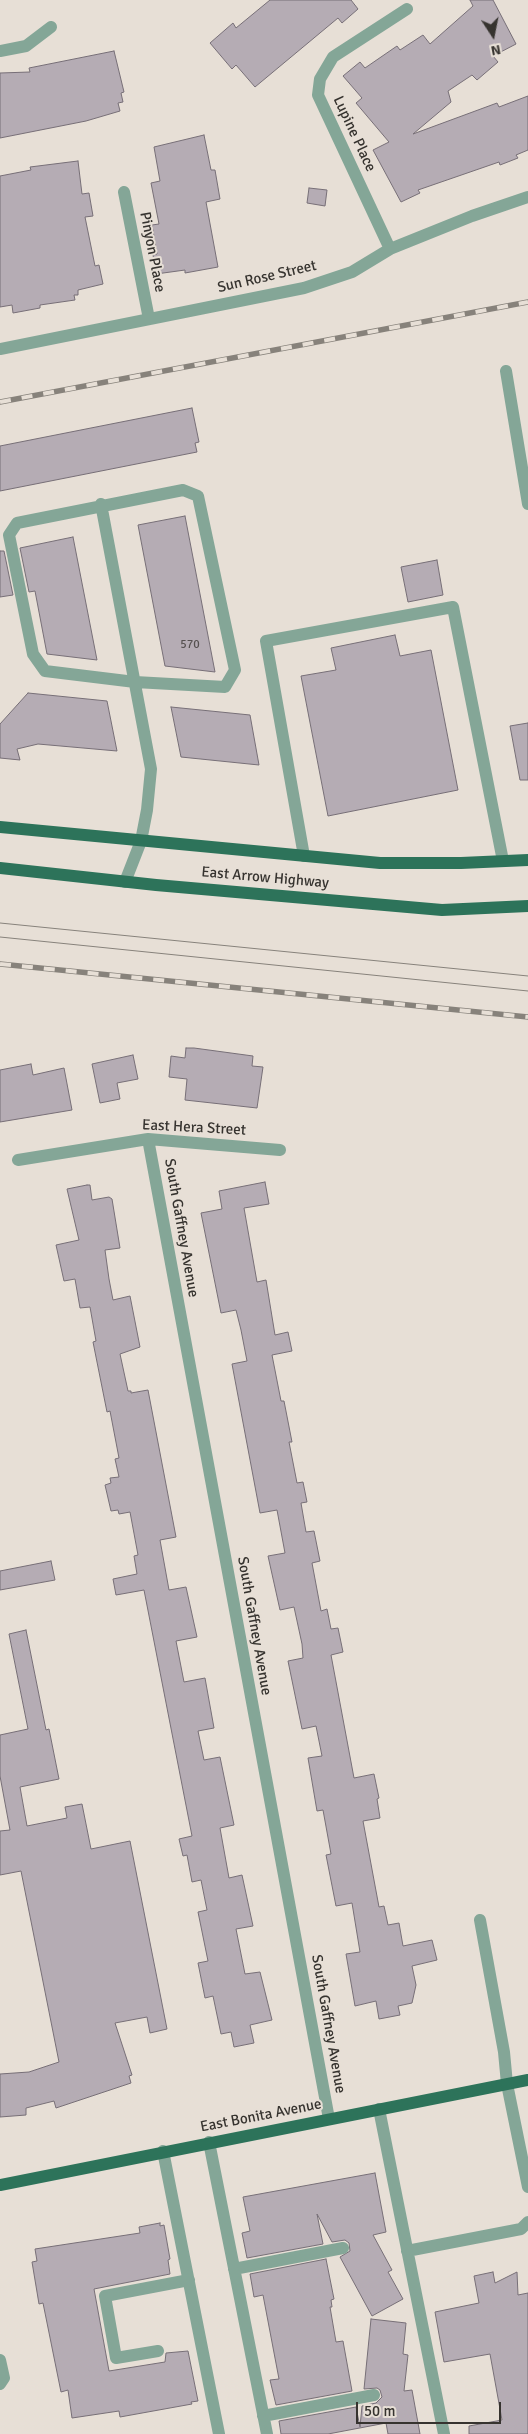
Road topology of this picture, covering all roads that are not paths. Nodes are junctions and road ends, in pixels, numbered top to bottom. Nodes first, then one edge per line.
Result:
1 (407, 9) dead end
2 (51, 27) dead end
3 (0, 51) edge
4 (124, 192) dead end
5 (528, 197) edge
6 (390, 249) junction
7 (149, 319) junction
8 (0, 348) edge
9 (506, 371) dead end
10 (101, 504) junction
11 (528, 504) edge
12 (135, 682) junction
13 (0, 827) edge
14 (141, 841) junction
15 (304, 856) junction
16 (528, 860) edge
17 (503, 861) junction
18 (0, 868) edge
19 (125, 882) junction
20 (528, 906) edge
21 (148, 1139) junction
22 (280, 1150) dead end
23 (18, 1160) dead end
24 (480, 1920) dead end
25 (528, 2080) edge
26 (507, 2084) junction
27 (379, 2109) junction
28 (329, 2119) junction
29 (208, 2142) junction
30 (163, 2151) junction
31 (0, 2185) edge
32 (528, 2187) edge
33 (528, 2222) edge
34 (343, 2248) dead end
35 (407, 2251) junction
36 (234, 2269) junction
37 (189, 2280) junction
38 (158, 2351) dead end
39 (0, 2360) edge
40 (0, 2384) edge
41 (374, 2395) dead end
42 (263, 2416) junction
43 (219, 2434) edge
44 (267, 2434) edge
45 (444, 2434) edge

1 - 6 street, Lupine Place
2 - 3 street
4 - 7 street, Pinyon Place
5 - 6 street, Sun Rose Street
6 - 7 street, Sun Rose Street
7 - 8 street, Sun Rose Street
9 - 11 street
10 - 12 street
10 - 12 street
10 - 12 street
12 - 14 street
13 - 14 main road, East Arrow Highway
14 - 15 main road, East Arrow Highway
14 - 19 street
15 - 17 main road, East Arrow Highway
15 - 17 street
16 - 17 main road, East Arrow Highway
18 - 19 main road, East Arrow Highway
19 - 20 main road, East Arrow Highway
21 - 22 street, East Hera Street
21 - 23 street, East Hera Street
21 - 28 street, South Gaffney Avenue
24 - 26 street
25 - 26 main road, East Bonita Avenue
26 - 27 main road, East Bonita Avenue
26 - 32 street
27 - 28 main road, East Bonita Avenue
27 - 35 street
28 - 29 main road, East Bonita Avenue
29 - 30 main road, East Bonita Avenue
29 - 36 street
30 - 31 main road, East Bonita Avenue
30 - 37 street
33 - 35 street
34 - 36 street
35 - 45 street
36 - 42 street
37 - 38 street
37 - 43 street
39 - 40 street
41 - 42 street
42 - 44 street

